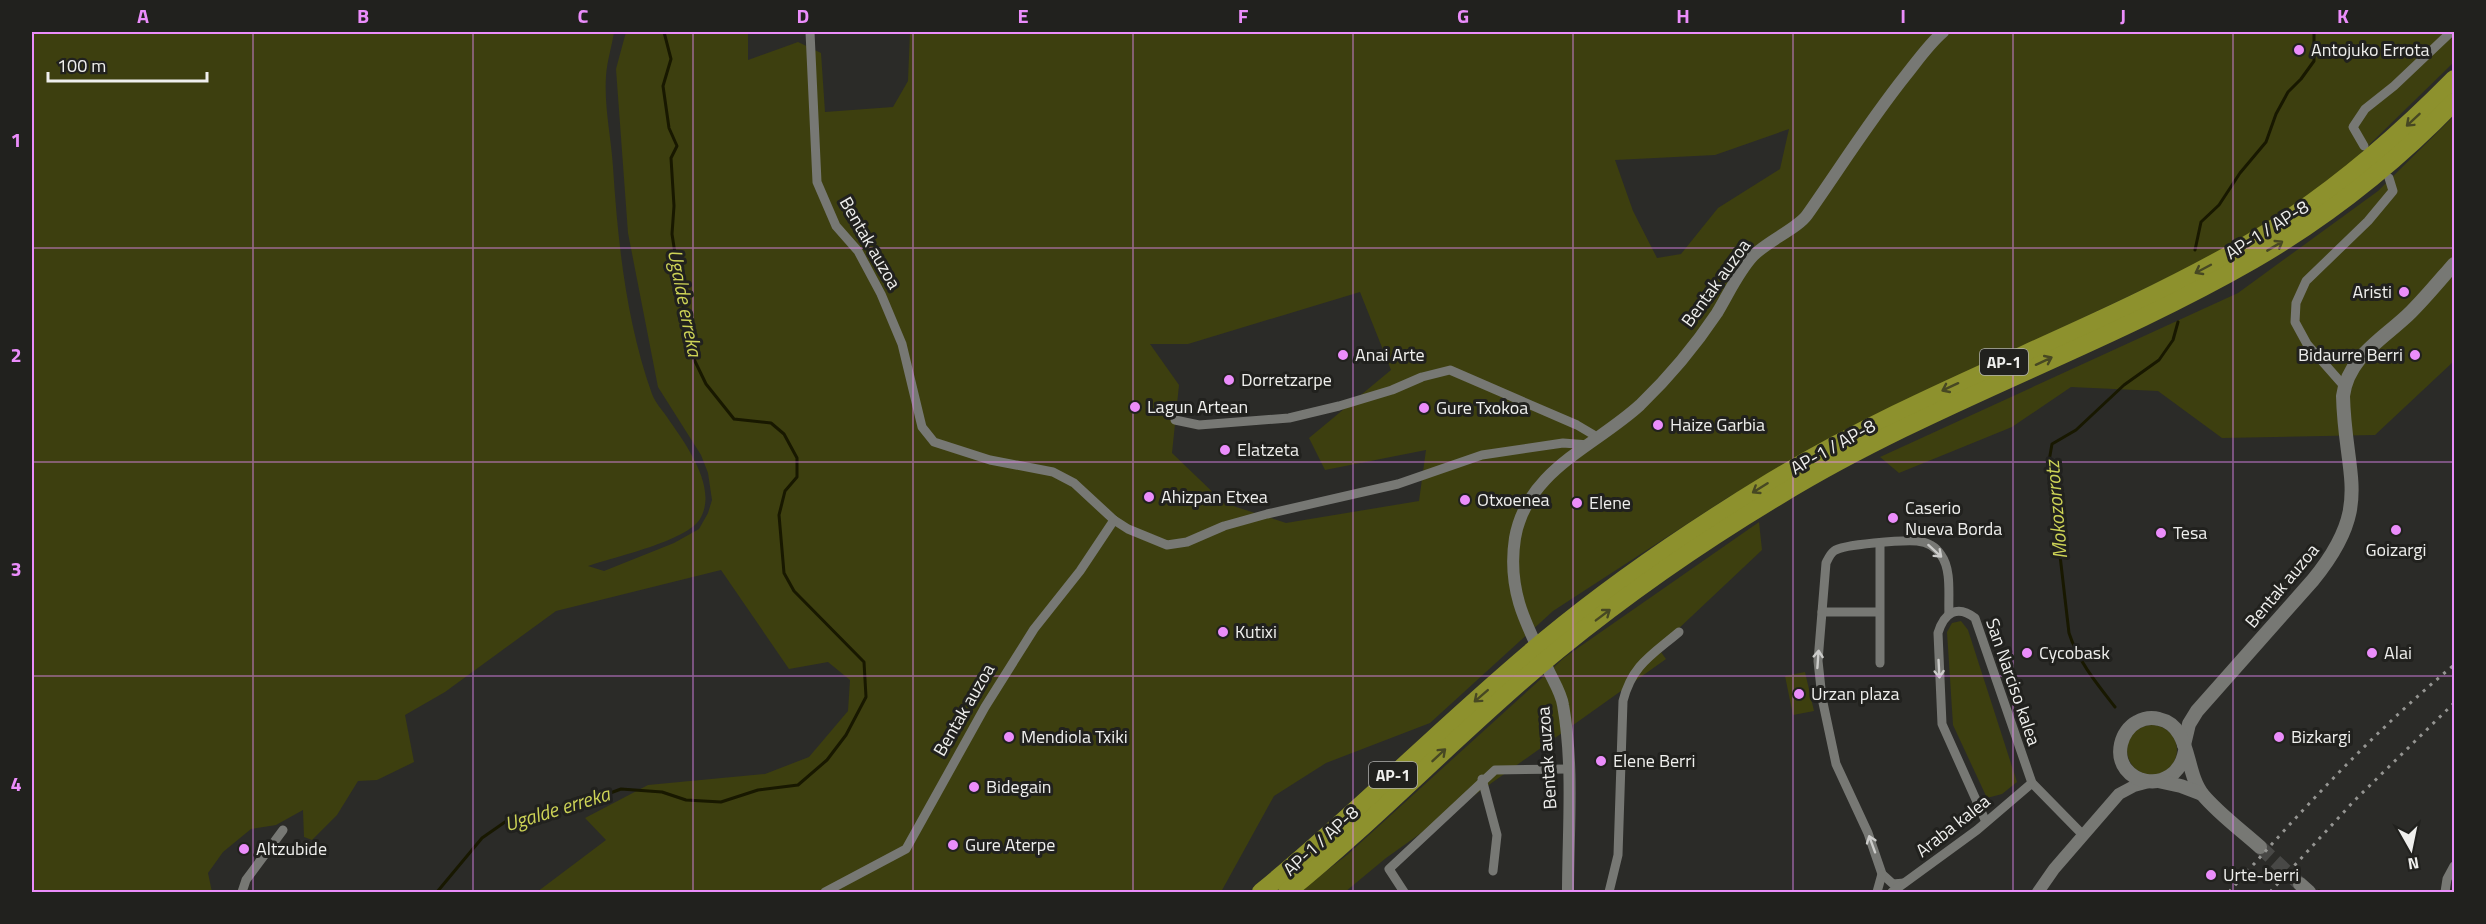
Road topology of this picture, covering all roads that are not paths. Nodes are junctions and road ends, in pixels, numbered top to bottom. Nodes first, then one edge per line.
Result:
1 (810, 32) edge
2 (1944, 32) edge
3 (2451, 32) edge
4 (2454, 79) edge
5 (2454, 102) edge
6 (2364, 146) dead end
7 (2389, 178) dead end
8 (2454, 264) edge
9 (2344, 386) junction
10 (1175, 420) dead end
11 (1594, 442) junction
12 (1114, 520) junction
13 (1880, 543) junction
14 (1822, 612) junction
15 (1879, 612) junction
16 (1949, 614) junction
17 (1679, 632) dead end
18 (1880, 663) dead end
19 (2202, 706) junction
20 (2163, 720) junction
21 (2184, 748) junction
22 (2122, 761) junction
23 (1569, 769) junction
24 (1482, 779) junction
25 (2154, 782) junction
26 (2032, 783) junction
27 (2120, 794) junction
28 (2202, 794) junction
29 (1986, 822) junction
30 (283, 830) dead end
31 (2083, 835) junction
32 (2260, 847) tunnel mouth
33 (2454, 866) edge
34 (1493, 871) dead end
35 (1882, 874) junction
36 (1904, 883) junction
37 (242, 892) edge
38 (825, 892) edge
39 (1261, 892) edge
40 (1287, 892) edge
41 (1404, 892) edge
42 (1568, 892) edge
43 (1609, 892) edge
44 (1877, 892) edge
45 (1892, 892) edge
46 (2038, 892) edge
47 (2445, 892) edge

1 - 12 street, Bentak auzoa
2 - 11 street, Bentak auzoa
3 - 6 street
4 -> 39 highway, AP-1 / AP-8 / AP-1
40 -> 5 highway, AP-1 / AP-8 / AP-1
7 - 9 street
8 - 9 main road, Bentak auzoa
9 - 19 main road, Bentak auzoa
10 - 11 street
11 - 12 street, Bentak auzoa
11 - 23 street, Bentak auzoa
12 - 38 street, Bentak auzoa
13 - 14 street
13 - 15 street
13 -> 16 street
14 - 15 street
35 -> 14 street
15 - 18 street
16 - 26 street, San Narciso kalea
16 -> 29 street
17 - 43 street
19 - 20 main road
19 - 21 main road
20 - 21 main road
20 - 22 main road
21 - 25 main road
21 - 28 main road
22 - 25 main road
22 - 27 street
23 - 24 street
23 - 42 street, Bentak auzoa
24 - 34 street
24 - 41 street
25 - 27 street
25 - 28 main road
26 - 29 street, Araba kalea
26 - 31 street
27 - 31 street
28 - 32 main road
29 - 36 street, Araba kalea
30 - 37 street
31 - 46 street
33 - 47 street
35 - 36 street
35 - 44 street
36 - 45 street, Araba kalea

